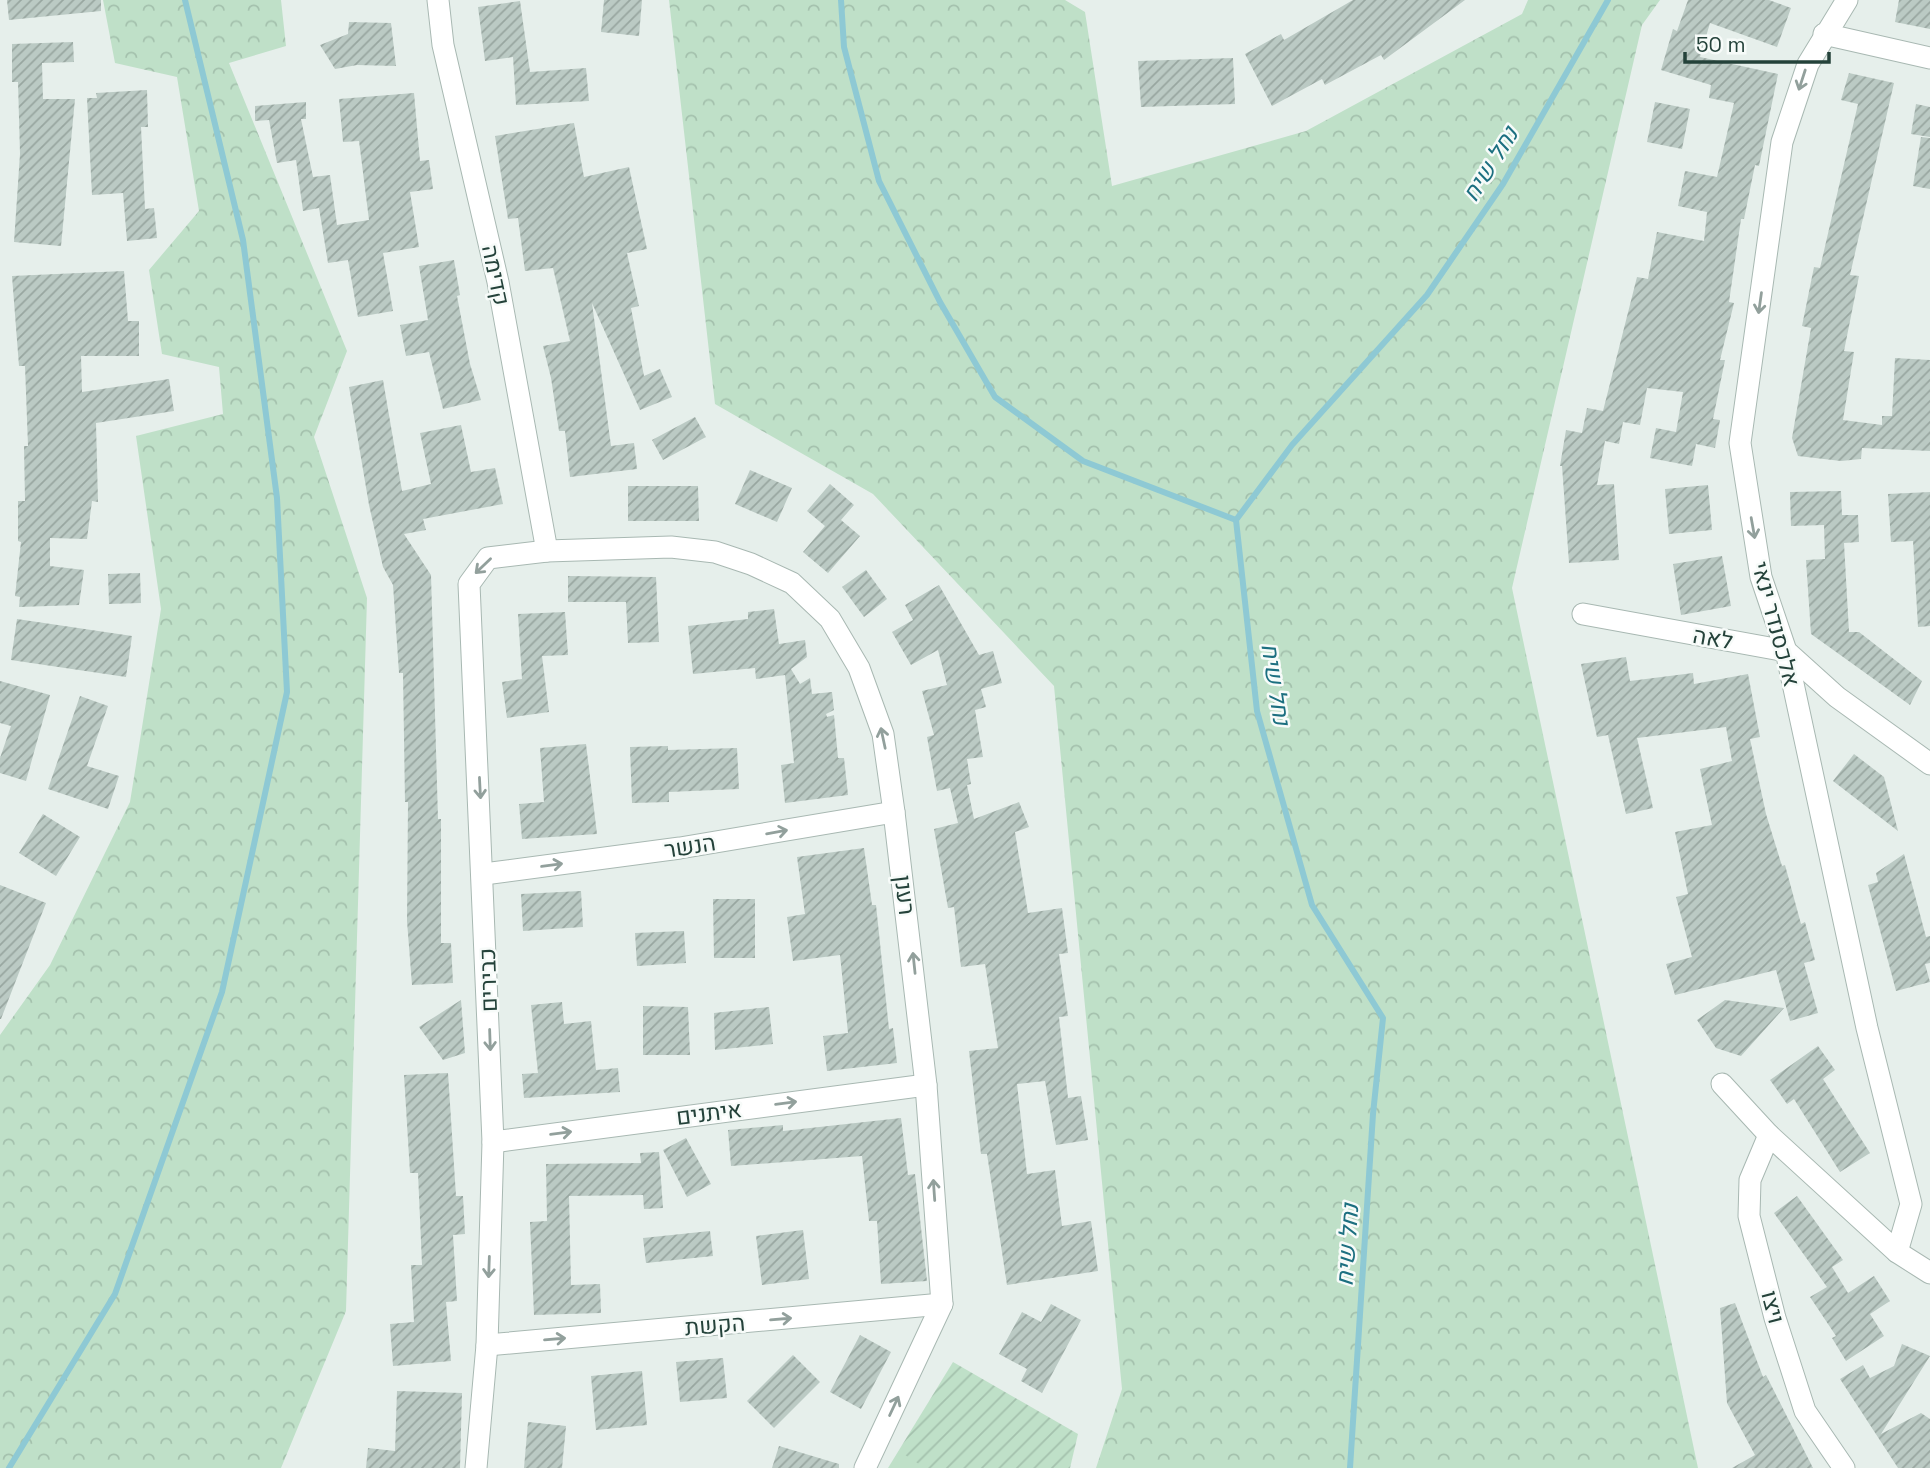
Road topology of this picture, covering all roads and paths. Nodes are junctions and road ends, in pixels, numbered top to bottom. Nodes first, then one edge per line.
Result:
1 (438, 0) edge
2 (1847, 0) edge
3 (1824, 34) junction
4 (1930, 58) edge
5 (547, 551) junction
6 (1583, 614) dead end
7 (1786, 651) junction
8 (1930, 764) edge
9 (894, 812) junction
10 (484, 874) junction
11 (1722, 1084) dead end
12 (926, 1085) junction
13 (1769, 1135) junction
14 (493, 1142) junction
15 (1897, 1252) junction
16 (1930, 1273) edge
17 (943, 1304) junction
18 (487, 1345) junction
19 (476, 1468) edge
20 (865, 1468) edge
21 (1844, 1468) edge

1 - 5 street, קדימה
2 - 3 street, אלכסנדר ינאי
3 - 4 street
3 -> 7 street, אלכסנדר ינאי
9 -> 5 street, רענן
5 -> 10 street, כבירים
6 - 7 street, לאה
7 - 8 street
7 - 15 street, אלכסנדר ינאי
10 -> 9 street, הנשר
12 -> 9 street, רענן
10 -> 14 street, כבירים
11 - 13 street
14 -> 12 street, איתנים
17 -> 12 street, רענן
13 - 15 street
13 - 21 street, ויצו
14 -> 18 street, כבירים
15 - 16 street
18 -> 17 street, הקשת
20 -> 17 street, רענן
18 - 19 street, כבירים

